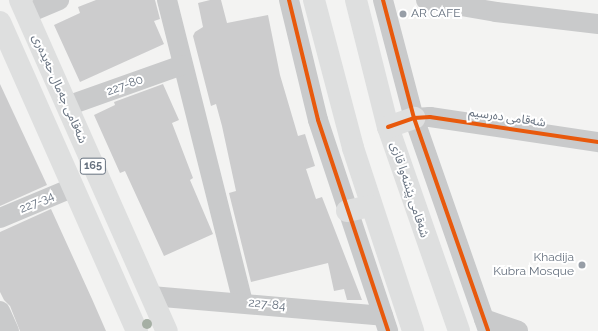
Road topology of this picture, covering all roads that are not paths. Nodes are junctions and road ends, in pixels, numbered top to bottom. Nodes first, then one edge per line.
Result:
1 (59, 0) edge
2 (168, 0) edge
3 (289, 0) edge
4 (314, 0) edge
5 (356, 0) edge
6 (383, 0) edge
7 (426, 0) edge
8 (494, 6) edge
9 (23, 7) edge
10 (0, 22) edge
11 (598, 24) edge
12 (182, 65) junction
13 (67, 106) junction
14 (414, 118) junction
15 (388, 127) junction
16 (598, 142) edge
17 (74, 187) junction
18 (371, 206) junction
19 (347, 211) junction
20 (0, 218) edge
21 (151, 296) junction
22 (243, 302) junction
23 (0, 311) edge
24 (385, 324) edge
25 (454, 325) edge
26 (486, 325) edge
27 (413, 330) edge
28 (9, 331) edge
29 (137, 331) edge
30 (167, 331) edge
31 (518, 331) edge

1 - 9 street
2 - 12 street
3 - 19 street
4 - 18 main road
5 - 15 main road, شەقامی پێشەوا قازی
6 - 14 street
7 - 8 street
8 - 11 street
9 - 13 main road, شەقامی جەمال حەیدەری / 165
10 - 17 main road, 165
12 - 13 street, 227-80
12 - 22 street
13 - 21 main road, شەقامی جەمال حەیدەری / 165
14 - 15 main road
14 - 16 street, شەقامی دەرسیم
14 - 26 street
15 - 25 main road, شەقامی پێشەوا قازی
17 - 20 street, 227-34
17 - 29 main road, 165
18 - 19 main road
18 - 27 main road
19 - 24 street
21 - 22 street, 227-84
21 - 30 main road, شەقامی جەمال حەیدەری / 165
22 - 24 street, 227-84
23 - 28 street
26 - 31 street

